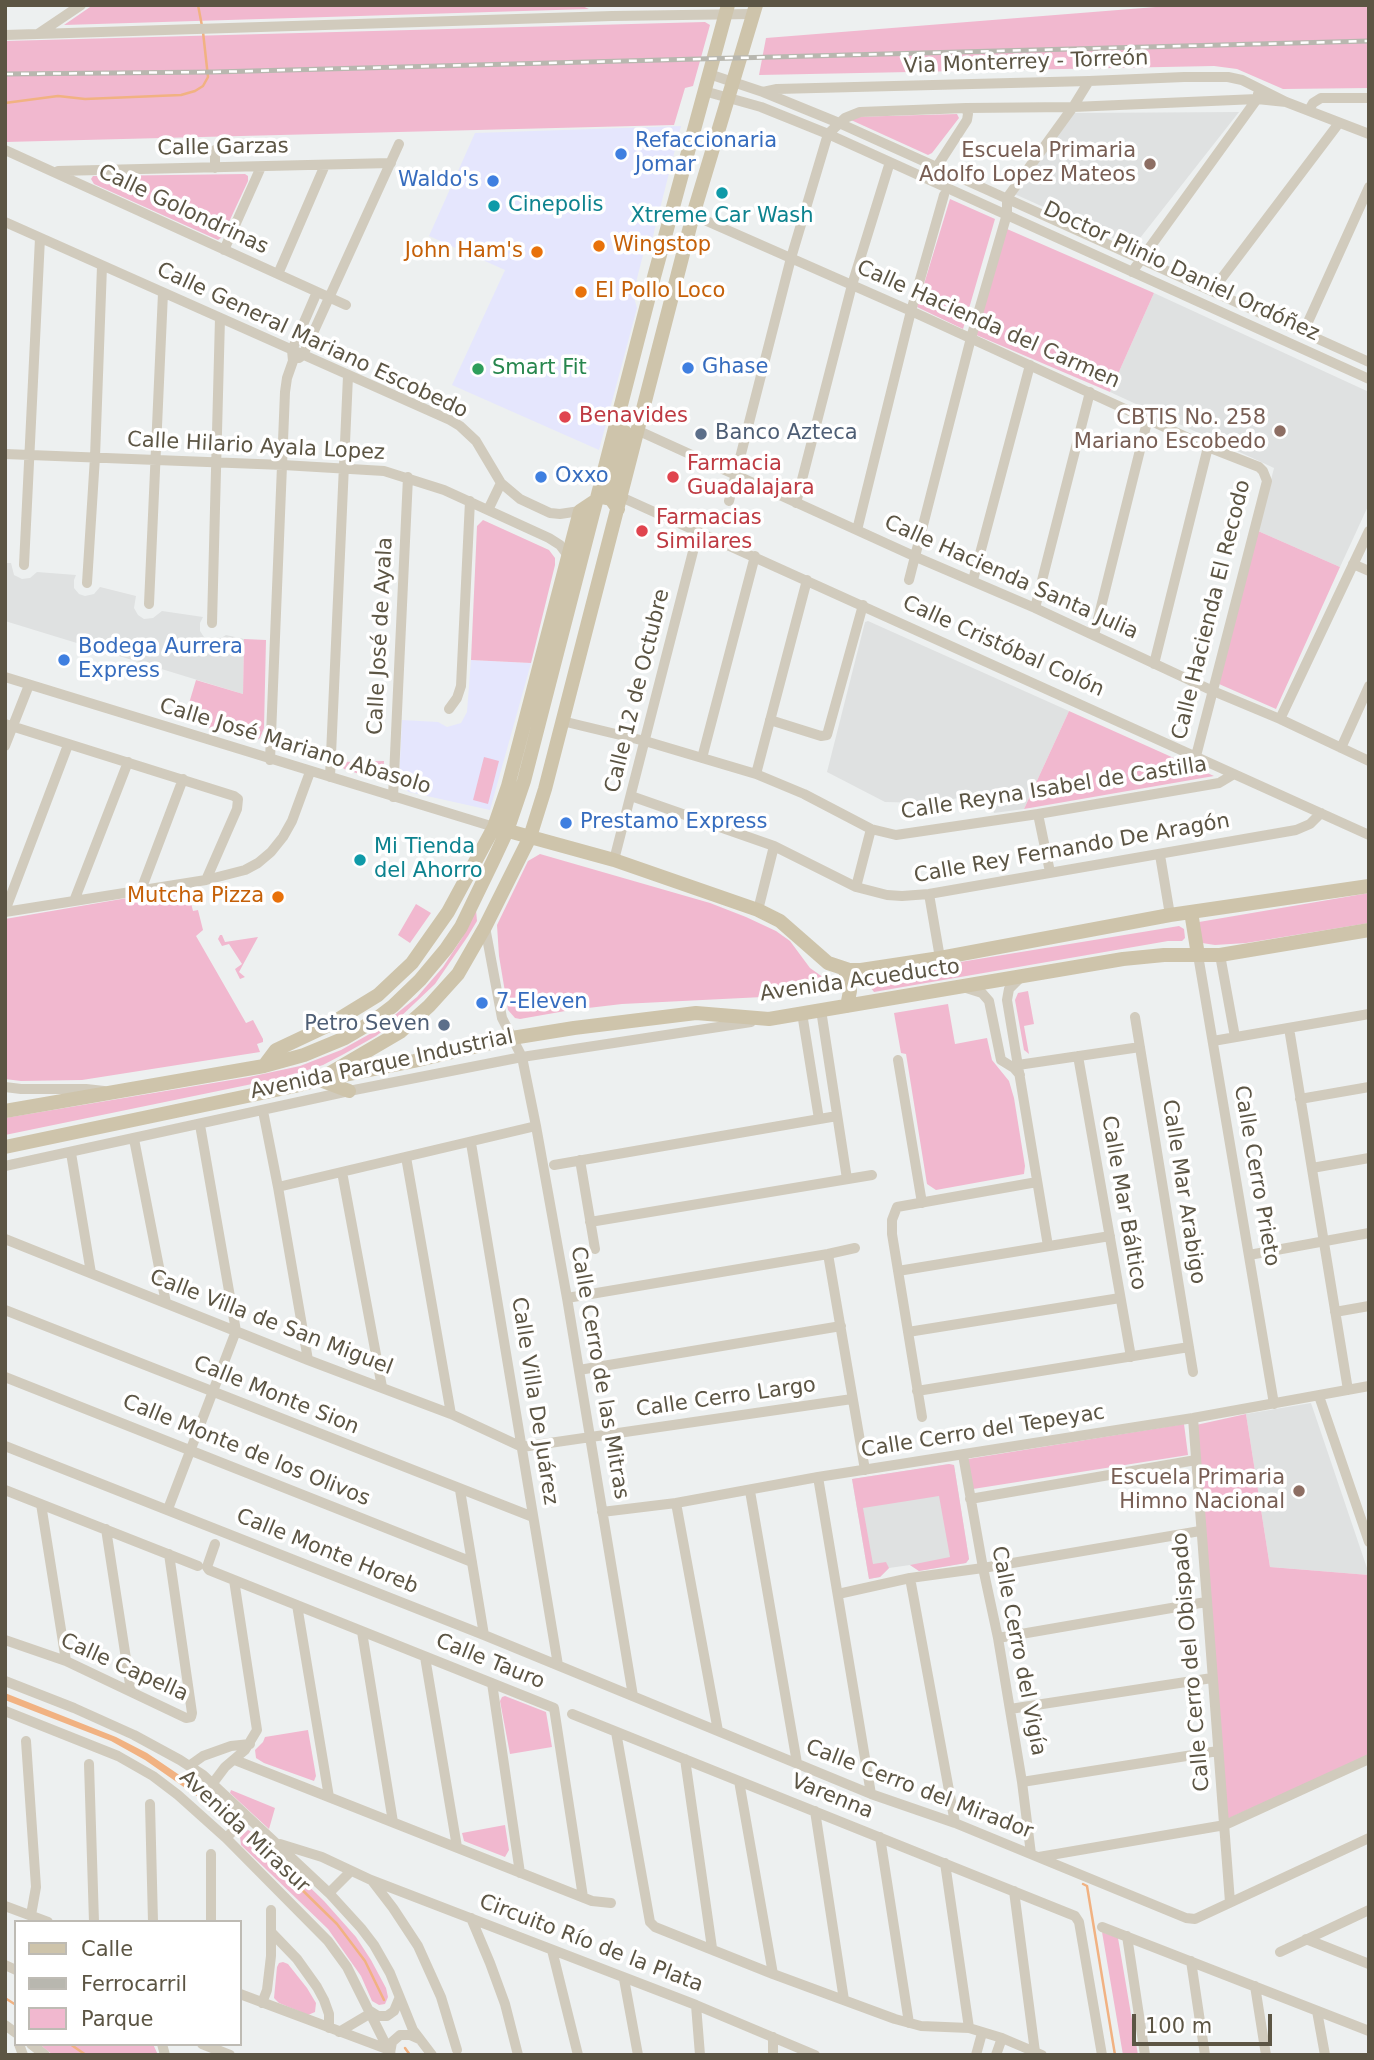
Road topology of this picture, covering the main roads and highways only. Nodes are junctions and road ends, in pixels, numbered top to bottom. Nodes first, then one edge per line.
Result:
1 (727, 10) edge
2 (755, 10) edge
3 (624, 400) junction
4 (597, 499) junction
5 (619, 503) junction
6 (500, 829) junction
7 (530, 837) junction
8 (493, 861) junction
9 (1369, 886) edge
10 (1191, 912) junction
11 (485, 927) junction
12 (1369, 930) edge
13 (1198, 956) junction
14 (844, 969) junction
15 (862, 970) junction
16 (868, 1002) junction
17 (847, 1006) junction
18 (264, 1066) junction
19 (318, 1080) junction
20 (349, 1091) road end
21 (5, 1111) edge
22 (5, 1147) edge

1 - 3 main road
2 - 5 main road
3 - 4 main road
3 - 5 main road
4 - 5 main road
4 - 6 main road
4 - 6 main road
5 - 7 main road
6 - 7 main road, Avenida Acueducto
6 - 8 main road
6 - 18 main road
7 - 11 main road
7 - 14 main road, Avenida Acueducto
8 - 11 main road
8 - 18 main road
9 - 10 main road, Avenida Acueducto
10 - 13 main road
10 - 15 main road, Avenida Acueducto
11 - 19 main road
12 - 13 main road, Avenida Acueducto
13 - 16 main road, Avenida Acueducto
14 - 15 main road, Avenida Acueducto
14 - 17 main road
15 - 16 main road
16 - 17 main road, Avenida Acueducto
17 - 19 main road, Avenida Acueducto
18 - 21 main road
19 - 20 main road
19 - 22 main road

